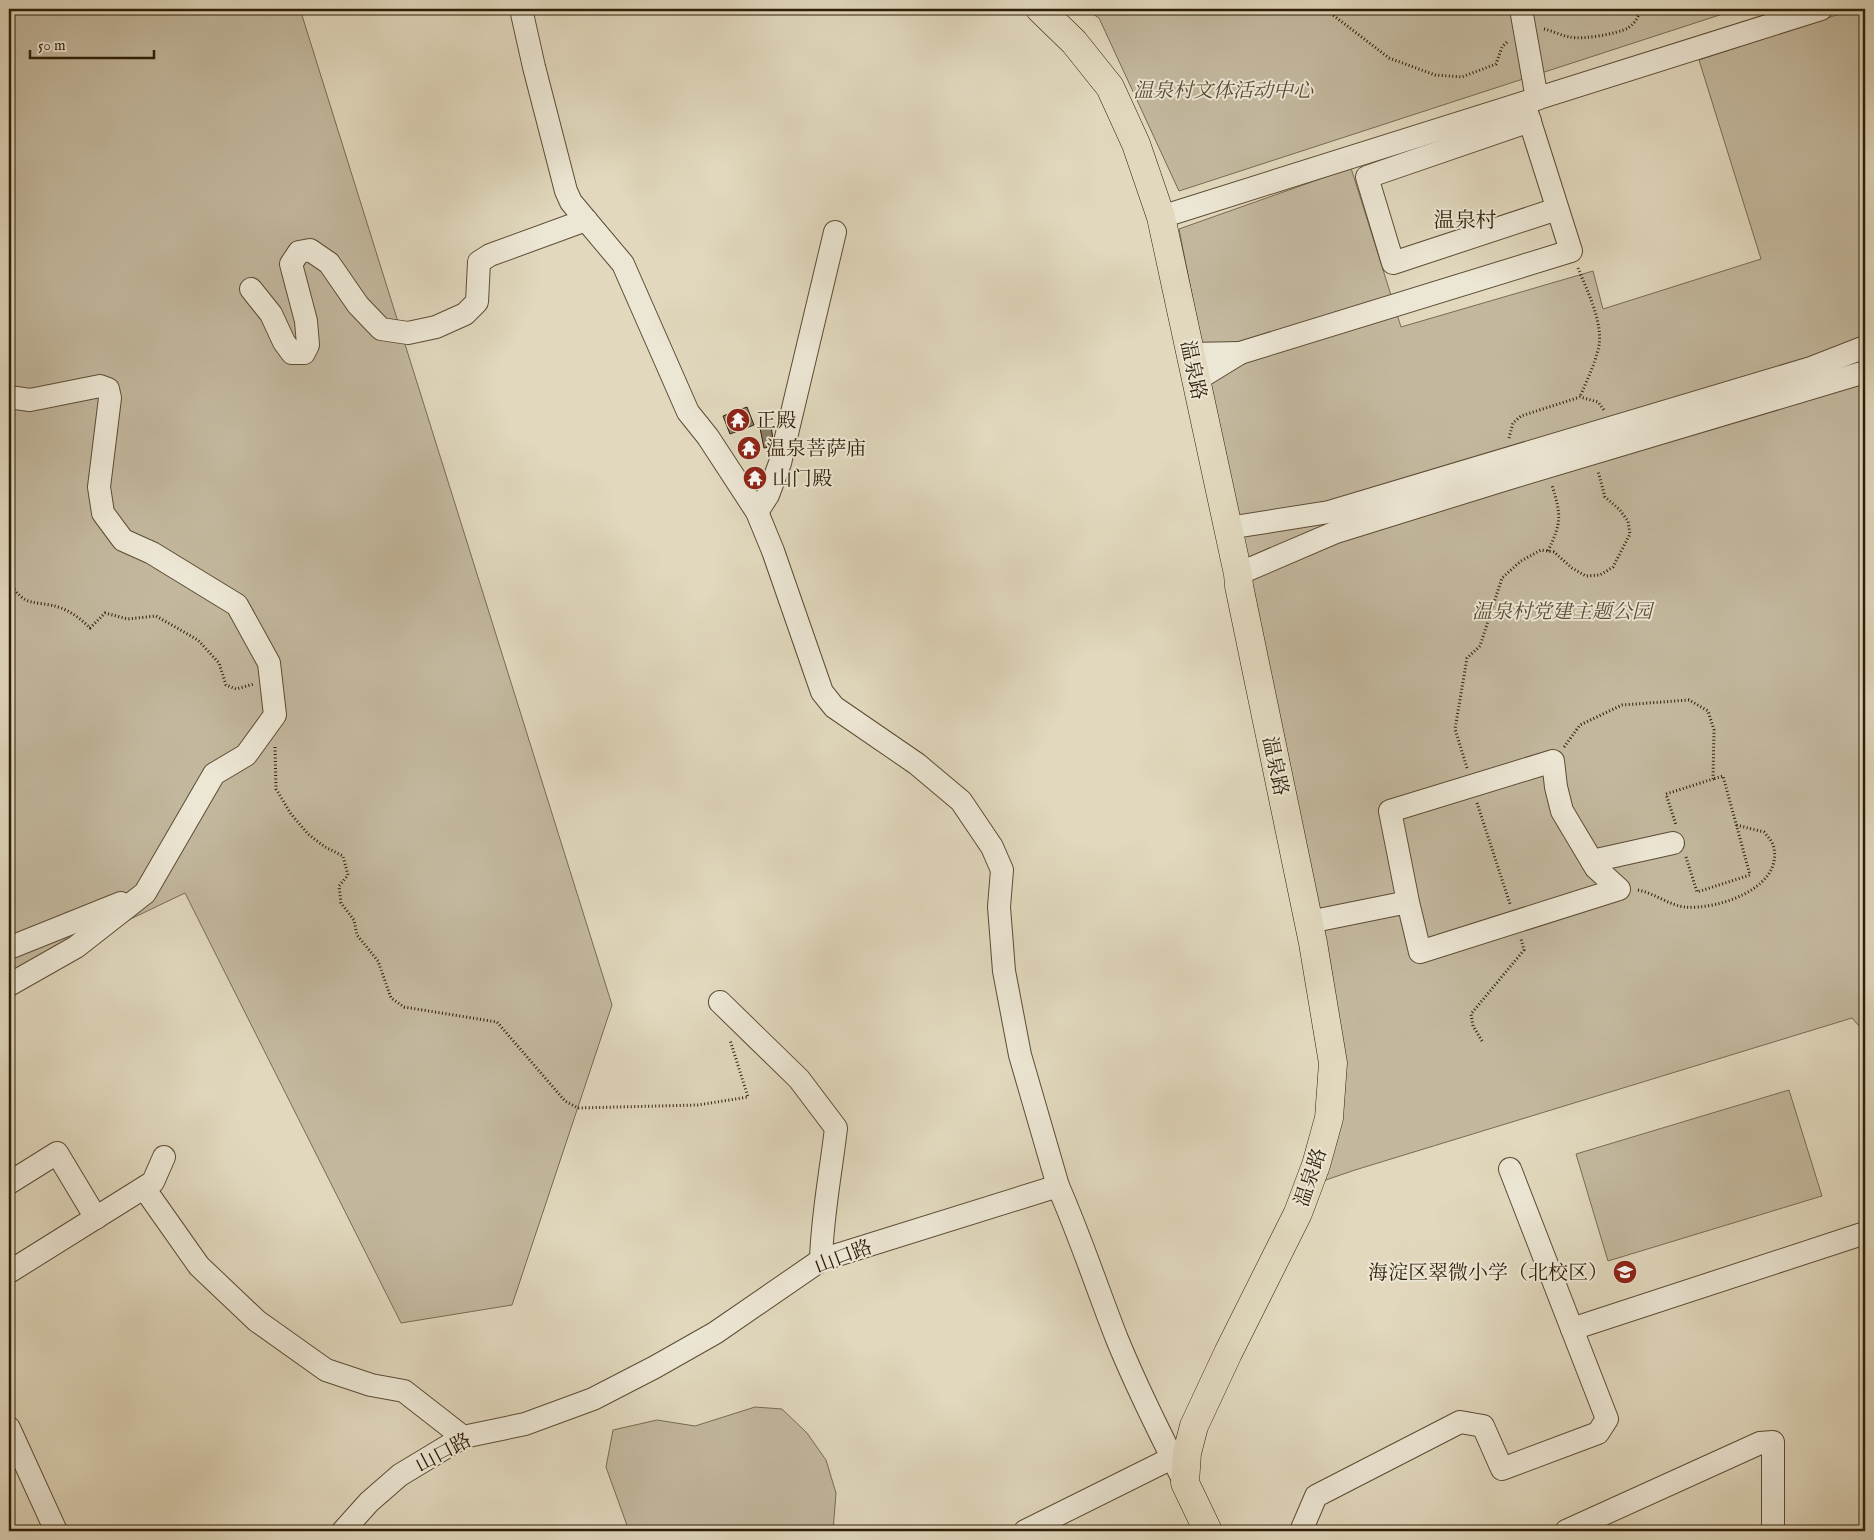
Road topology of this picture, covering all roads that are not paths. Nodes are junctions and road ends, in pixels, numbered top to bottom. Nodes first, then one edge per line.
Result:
1 (521, 9) edge
2 (1040, 9) edge
3 (1821, 9) edge
4 (1523, 19) edge
5 (1530, 108) junction
6 (1557, 209) junction
7 (1161, 217) junction
8 (586, 220) junction
9 (835, 232) dead end
10 (251, 289) dead end
11 (1865, 347) edge
12 (1193, 367) junction
13 (1865, 372) edge
14 (1814, 377) junction
15 (9, 397) edge
16 (1620, 435) junction
17 (1507, 468) junction
18 (757, 512) junction
19 (1228, 528) junction
20 (1238, 574) junction
21 (1679, 843) road end
22 (1592, 861) junction
23 (145, 893) junction
24 (1408, 902) junction
25 (1309, 922) junction
26 (9, 948) edge
27 (9, 985) edge
28 (720, 1002) dead end
29 (164, 1157) dead end
30 (1510, 1170) dead end
31 (9, 1183) edge
32 (1058, 1186) junction
33 (144, 1188) junction
34 (96, 1218) junction
35 (1865, 1233) edge
36 (821, 1260) junction
37 (9, 1272) edge
38 (1572, 1329) junction
39 (9, 1428) edge
40 (464, 1436) junction
41 (1172, 1458) junction
42 (1185, 1483) junction
43 (56, 1531) edge
44 (343, 1531) edge
45 (1025, 1531) edge
46 (1208, 1531) edge
47 (1301, 1531) edge
48 (1566, 1531) edge
49 (1773, 1531) edge

1 - 8 street
2 - 7 main road, 温泉路
3 - 5 street
4 - 5 street
5 - 6 street
5 - 6 street
5 - 7 street
6 - 12 street
7 - 12 main road, 温泉路
8 - 10 street
8 - 18 street
9 - 18 street
11 - 14 street
12 - 19 main road, 温泉路
13 - 14 street
14 - 16 street
15 - 23 street
16 - 17 street
16 - 17 street
17 - 19 street
17 - 20 street
18 - 32 street
19 - 20 main road, 温泉路
20 - 25 main road, 温泉路
21 - 22 street
22 - 24 street
22 - 24 street
23 - 26 street
23 - 27 street
24 - 25 street
25 - 42 main road, 温泉路
28 - 36 street
29 - 33 street
30 - 38 street
31 - 34 street
32 - 36 street, 山口路
32 - 41 street
33 - 34 street
33 - 40 street
34 - 37 street
35 - 38 street
36 - 40 street, 山口路
38 - 47 street
39 - 43 street
40 - 44 street, 山口路
41 - 42 street
41 - 45 street
42 - 46 main road, 温泉路
48 - 49 street

